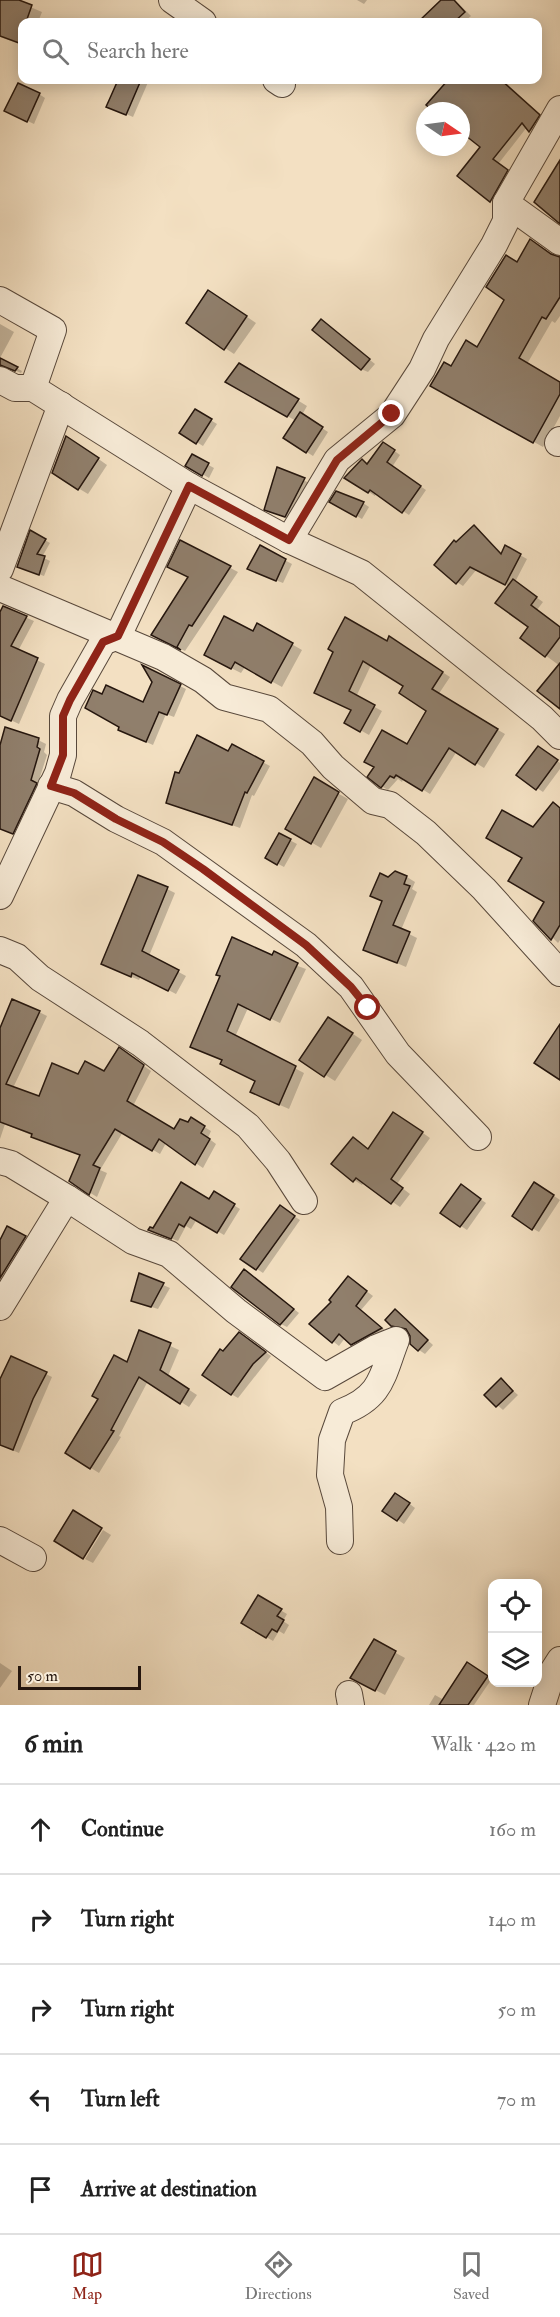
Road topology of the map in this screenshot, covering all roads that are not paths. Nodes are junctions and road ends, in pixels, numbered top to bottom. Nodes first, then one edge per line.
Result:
1 (172, 0) edge
2 (197, 18) edge
3 (560, 109) edge
4 (506, 203) junction
5 (560, 242) edge
6 (0, 300) edge
7 (0, 380) edge
8 (33, 388) junction
9 (61, 405) junction
10 (189, 486) junction
11 (289, 540) junction
12 (1, 561) edge
13 (0, 588) edge
14 (118, 636) junction
15 (560, 736) edge
16 (51, 786) junction
17 (0, 896) edge
18 (0, 950) edge
19 (560, 973) edge
20 (478, 1137) dead end
21 (0, 1161) edge
22 (67, 1198) junction
23 (304, 1201) dead end
24 (0, 1306) edge
25 (0, 1540) edge
26 (340, 1541) dead end
27 (33, 1558) dead end
28 (560, 1660) edge
29 (542, 1705) edge

1 - 2 street
3 - 4 street
4 - 5 street
4 - 11 street
6 - 8 street
7 - 8 street
8 - 9 street
9 - 10 street
9 - 12 street
10 - 11 street
10 - 14 street
11 - 15 street
13 - 14 street
14 - 16 street
14 - 19 street
16 - 17 street
16 - 20 street
18 - 23 street
21 - 22 street
22 - 24 street
22 - 26 street
25 - 27 street
28 - 29 street

